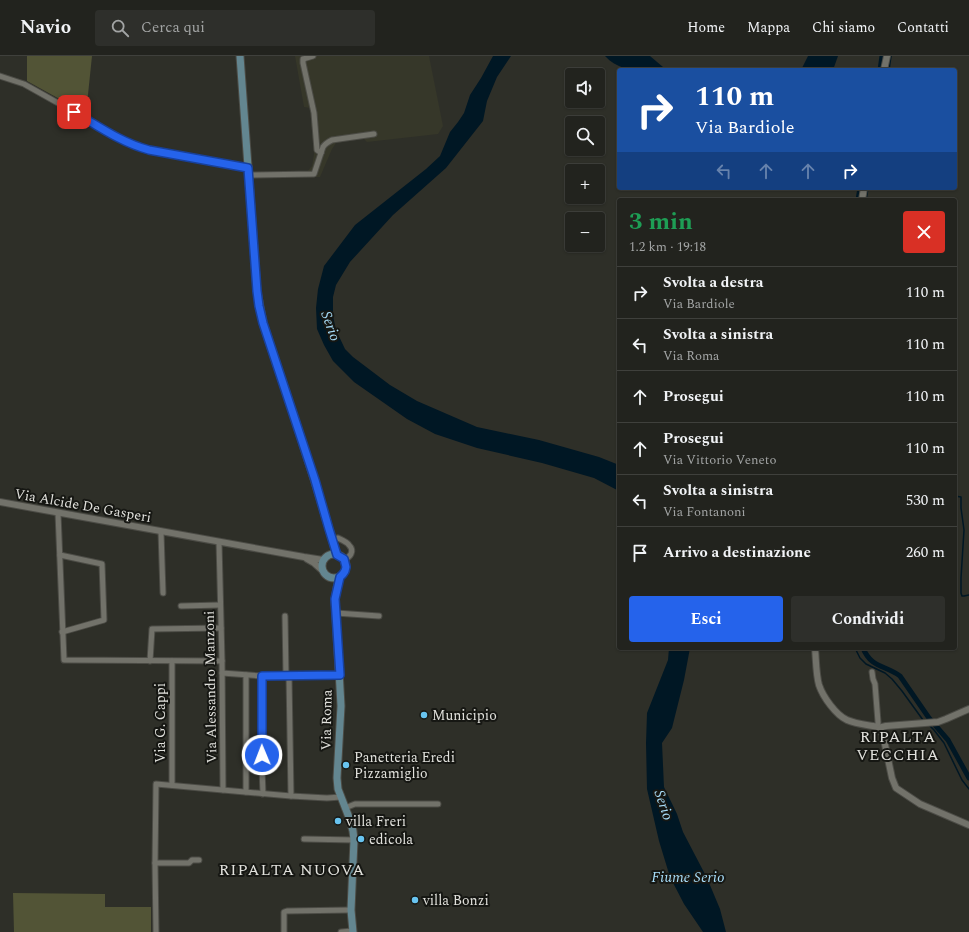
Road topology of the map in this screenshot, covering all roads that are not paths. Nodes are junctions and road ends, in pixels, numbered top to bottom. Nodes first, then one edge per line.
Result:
1 (240, 56) edge
2 (313, 56) edge
3 (887, 56) edge
4 (884, 68) edge
5 (0, 76) edge
6 (374, 134) dead end
7 (321, 153) junction
8 (248, 171) junction
9 (0, 502) edge
10 (58, 513) junction
11 (329, 529) junction
12 (161, 532) junction
13 (338, 538) dead end
14 (219, 542) junction
15 (60, 555) junction
16 (337, 555) junction
17 (304, 557) junction
18 (326, 557) junction
19 (344, 559) junction
20 (322, 571) junction
21 (340, 577) junction
22 (332, 578) junction
23 (163, 593) dead end
24 (336, 595) junction
25 (220, 605) junction
26 (181, 606) dead end
27 (336, 613) junction
28 (286, 616) dead end
29 (379, 616) dead end
30 (221, 628) junction
31 (62, 632) junction
32 (815, 650) edge
33 (150, 661) junction
34 (172, 661) junction
35 (222, 661) junction
36 (872, 672) dead end
37 (222, 673) junction
38 (246, 675) junction
39 (340, 675) junction
40 (262, 676) junction
41 (287, 676) junction
42 (968, 710) edge
43 (879, 728) junction
44 (172, 785) junction
45 (223, 790) junction
46 (246, 792) junction
47 (263, 794) junction
48 (291, 796) junction
49 (340, 797) junction
50 (438, 804) dead end
51 (345, 808) junction
52 (969, 825) edge
53 (304, 839) dead end
54 (354, 840) junction
55 (198, 860) dead end
56 (154, 863) junction
57 (351, 910) junction
58 (156, 932) edge
59 (284, 932) edge
60 (341, 932) edge
61 (352, 932) edge

1 - 8 main road
2 - 7 street
3 - 4 street
5 - 8 street
6 - 7 street
7 - 8 street
8 - 11 main road
9 - 10 street, Via Alcide De Gasperi
10 - 12 street, Via Alcide De Gasperi
10 - 15 street
11 - 16 main road
11 - 18 main road
12 - 14 street, Via Alcide De Gasperi
12 - 23 street, Via Alcide De Gasperi
13 - 19 street
14 - 17 street, Via Alcide De Gasperi
14 - 25 street, Via Alessandro Manzoni
15 - 31 street
15 - 31 street
16 - 18 main road
16 - 19 main road
17 - 18 street, Via Alcide De Gasperi
17 - 20 street, Via Alcide De Gasperi
18 - 20 main road
19 - 21 main road
20 - 22 main road
21 - 22 main road
21 - 24 main road
22 - 24 main road
24 - 27 main road, Via Roma
25 - 26 street
25 - 30 street, Via Alessandro Manzoni
27 - 29 street
27 - 39 main road, Via Roma
28 - 41 street
30 - 33 street
30 - 35 street, Via Alessandro Manzoni
31 - 33 street
32 - 43 street
33 - 34 street
34 - 35 street
34 - 44 street, Via G. Cappi
35 - 37 street, Via Alessandro Manzoni
36 - 43 street
37 - 38 street
37 - 45 street, Via Alessandro Manzoni
38 - 40 street
38 - 46 street
39 - 41 street
39 - 49 main road, Via Roma
40 - 41 street
40 - 47 street
41 - 48 street
42 - 43 street
43 - 52 street
44 - 45 street
44 - 56 street
45 - 46 street
46 - 47 street
47 - 48 street
48 - 49 street
49 - 51 main road, Via Roma
50 - 51 street
51 - 54 main road
53 - 54 street
54 - 57 main road
55 - 56 street
56 - 58 street
57 - 59 street
57 - 61 main road
60 - 61 street

